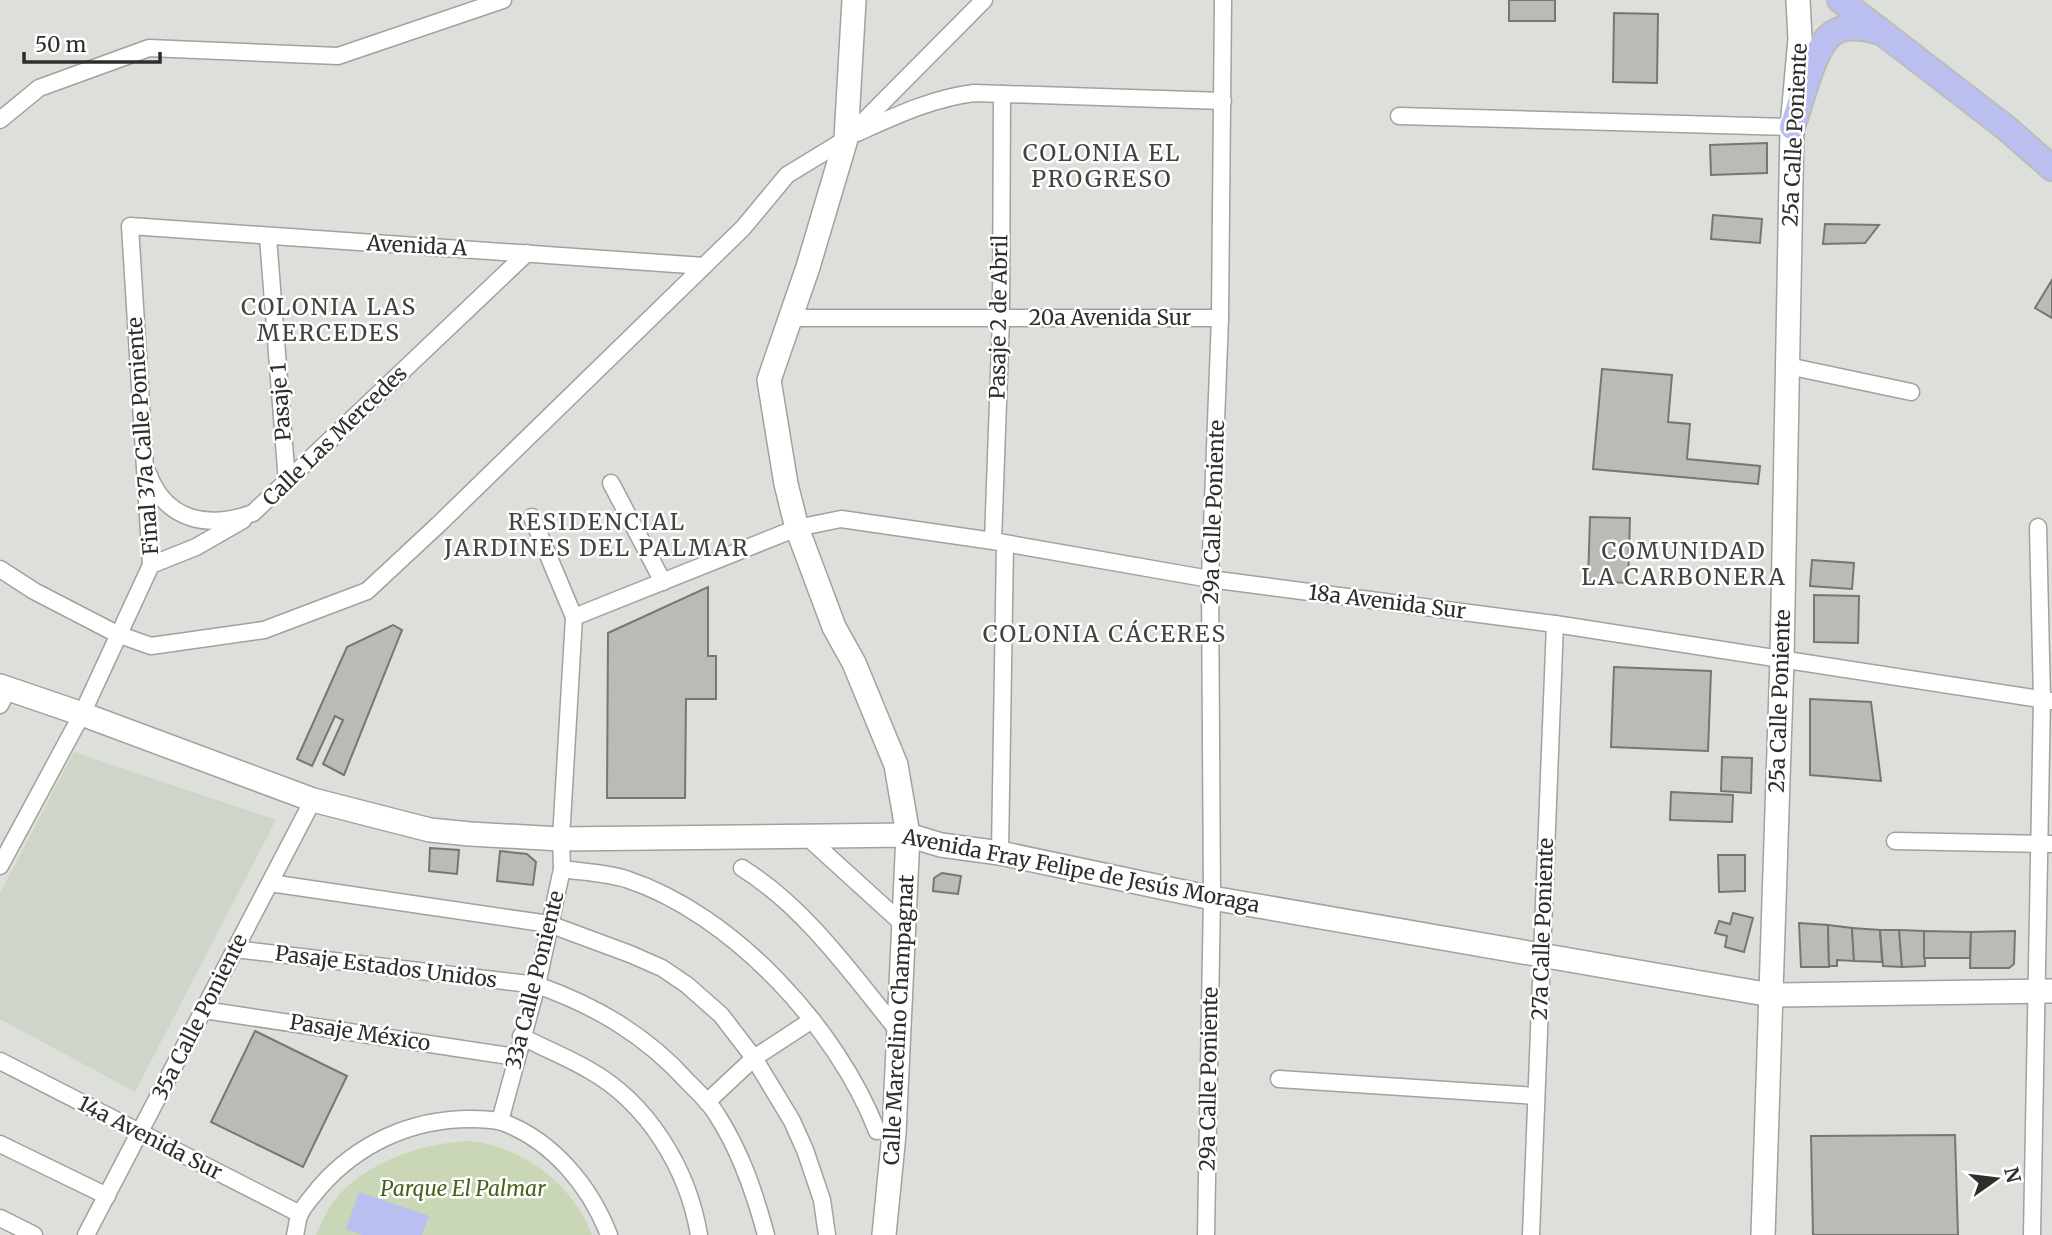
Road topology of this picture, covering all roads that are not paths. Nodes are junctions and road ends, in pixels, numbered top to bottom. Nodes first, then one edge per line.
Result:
1 (503, 0) edge
2 (854, 0) edge
3 (984, 0) edge
4 (1223, 0) edge
5 (1798, 0) edge
6 (1839, 0) edge
7 (1882, 33) junction
8 (1002, 94) junction
9 (1223, 102) junction
10 (1399, 116) dead end
11 (0, 120) edge
12 (1792, 127) junction
13 (846, 139) junction
14 (2052, 168) edge
15 (130, 226) joint
16 (268, 237) junction
17 (527, 253) junction
18 (704, 266) junction
19 (791, 318) junction
20 (1001, 318) junction
21 (1220, 318) junction
22 (1788, 366) junction
23 (1911, 392) dead end
24 (142, 450) junction
25 (287, 482) junction
26 (611, 483) dead end
27 (253, 513) junction
28 (532, 517) dead end
29 (2038, 527) dead end
30 (797, 528) junction
31 (999, 542) junction
32 (151, 565) junction
33 (0, 569) edge
34 (1210, 579) junction
35 (663, 582) junction
36 (574, 617) junction
37 (1555, 624) junction
38 (117, 634) junction
39 (1782, 659) junction
40 (3, 693) edge
41 (2047, 700) edge
42 (82, 714) junction
43 (313, 800) junction
44 (805, 835) junction
45 (908, 835) junction
46 (561, 839) junction
47 (1895, 841) dead end
48 (2046, 844) edge
49 (1000, 853) junction
50 (0, 866) edge
51 (742, 868) dead end
52 (562, 869) junction
53 (270, 883) junction
54 (1212, 898) junction
55 (549, 924) junction
56 (904, 925) junction
57 (235, 949) junction
58 (1542, 955) junction
59 (537, 985) junction
60 (2045, 991) edge
61 (1771, 995) junction
62 (204, 1010) junction
63 (812, 1020) junction
64 (899, 1031) junction
65 (521, 1036) junction
66 (516, 1057) junction
67 (754, 1058) junction
68 (0, 1061) edge
69 (1279, 1079) dead end
70 (1536, 1096) junction
71 (707, 1102) junction
72 (500, 1121) junction
73 (877, 1131) dead end
74 (139, 1133) junction
75 (0, 1144) edge
76 (107, 1196) junction
77 (300, 1214) junction
78 (0, 1218) edge
79 (34, 1235) edge
80 (86, 1235) edge
81 (295, 1235) edge
82 (609, 1235) edge
83 (699, 1235) edge
84 (766, 1235) edge
85 (827, 1235) edge
86 (884, 1235) edge
87 (1206, 1235) edge
88 (1531, 1235) edge
89 (1763, 1235) edge
90 (2032, 1235) edge

1 - 11 street
2 - 13 street, Calle Marcelino Champagnat
3 - 13 street
4 - 9 street, 29a Calle Poniente
5 - 12 street, 25a Calle Poniente
6 - 7 main road
7 - 12 main road
7 - 14 main road
8 - 9 street
8 - 13 street
8 - 20 street, Pasaje 2 de Abril
9 - 21 street, 29a Calle Poniente
10 - 12 street
12 - 22 street, 25a Calle Poniente
13 - 18 street
13 - 19 street, Calle Marcelino Champagnat
15 - 16 street, Avenida A
15 - 24 street, Final 37a Calle Poniente
16 - 17 street, Avenida A
16 - 25 street, Pasaje 1
17 - 18 street, Avenida A
17 - 25 street, Calle Las Mercedes
18 - 38 street
19 - 20 street, 20a Avenida Sur
19 - 30 street, Calle Marcelino Champagnat
20 - 21 street, 20a Avenida Sur
20 - 31 street, Pasaje 2 de Abril
21 - 34 street, 29a Calle Poniente
22 - 23 street
22 - 39 street, 25a Calle Poniente
24 - 27 street, Calle Las Mercedes
24 - 32 street, Final 37a Calle Poniente
25 - 27 street, Calle Las Mercedes
26 - 35 street
27 - 32 street
28 - 36 street
29 - 41 street
30 - 31 street, 18a Avenida Sur
30 - 35 street, 18a Avenida Sur
30 - 45 street, Calle Marcelino Champagnat
31 - 34 street, 18a Avenida Sur
31 - 49 street, Pasaje 2 de Abril
32 - 38 street, Final 37a Calle Poniente
33 - 38 street
34 - 37 street, 18a Avenida Sur
34 - 54 street, 29a Calle Poniente
35 - 36 street, 18a Avenida Sur
36 - 46 street, 33a Calle Poniente
37 - 39 street, 18a Avenida Sur
37 - 58 street, 27a Calle Poniente
38 - 42 street, Final 37a Calle Poniente
39 - 41 street, 18a Avenida Sur
39 - 61 street, 25a Calle Poniente
40 - 42 street, Avenida Fray Felipe de Jesús Moraga
41 - 48 street
42 - 43 street, Avenida Fray Felipe de Jesús Moraga
42 - 50 street, Final 37a Calle Poniente
43 - 46 street, Avenida Fray Felipe de Jesús Moraga
43 - 53 street, 35a Calle Poniente
44 - 45 street, Avenida Fray Felipe de Jesús Moraga
44 - 46 street, Avenida Fray Felipe de Jesús Moraga
44 - 56 street
45 - 49 street, Avenida Fray Felipe de Jesús Moraga
45 - 56 street, Calle Marcelino Champagnat
46 - 52 street, 33a Calle Poniente
47 - 48 street
48 - 60 street
49 - 54 street, Avenida Fray Felipe de Jesús Moraga
51 - 64 street
52 - 55 street, 33a Calle Poniente
52 - 63 street
53 - 55 street
53 - 57 street, 35a Calle Poniente
54 - 58 street, Avenida Fray Felipe de Jesús Moraga
54 - 87 street, 29a Calle Poniente
55 - 59 street, 33a Calle Poniente
55 - 67 street
56 - 64 street, Calle Marcelino Champagnat
57 - 59 street, Pasaje Estados Unidos
57 - 62 street, 35a Calle Poniente
58 - 61 street, Avenida Fray Felipe de Jesús Moraga
58 - 70 street, 27a Calle Poniente
59 - 65 street, 33a Calle Poniente
59 - 71 street, Pasaje Estados Unidos
60 - 61 street, Avenida Fray Felipe de Jesús Moraga
60 - 90 street
61 - 89 street, 25a Calle Poniente
62 - 66 street, Pasaje México
62 - 74 street, 35a Calle Poniente
63 - 67 street
63 - 73 street
64 - 86 street, Calle Marcelino Champagnat
65 - 66 street, 33a Calle Poniente
65 - 83 street
66 - 72 street, 33a Calle Poniente
67 - 71 street
67 - 85 street
68 - 74 street, 14a Avenida Sur
69 - 70 street
70 - 88 street, 27a Calle Poniente
71 - 84 street, Pasaje Estados Unidos
72 - 77 street
72 - 82 street
74 - 76 street, 35a Calle Poniente
74 - 77 street, 14a Avenida Sur
75 - 76 street
76 - 80 street, 35a Calle Poniente
77 - 81 street
78 - 79 street

